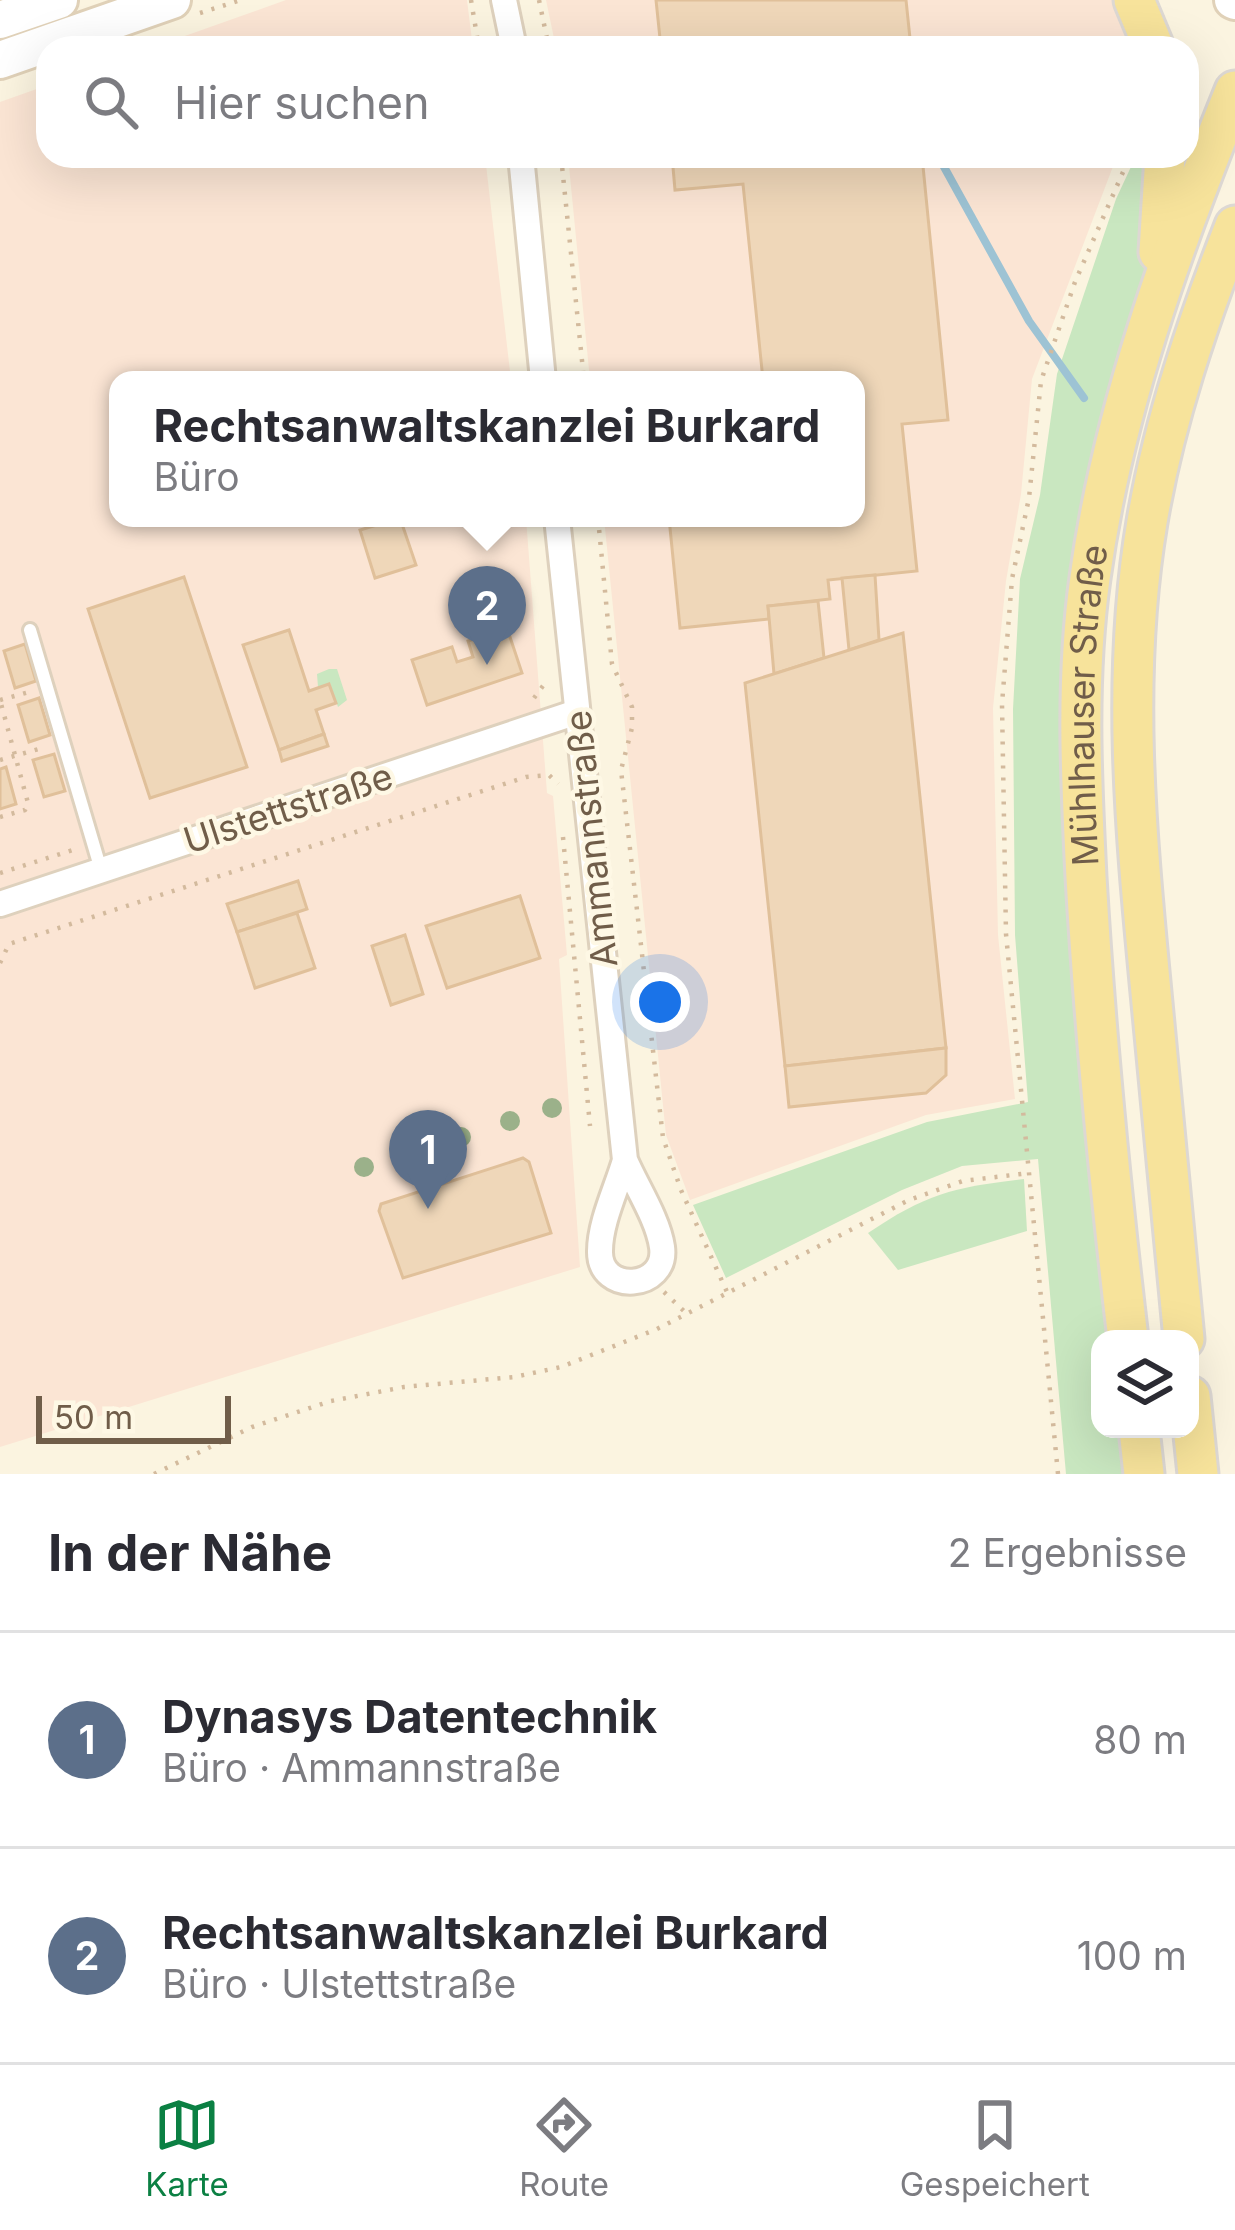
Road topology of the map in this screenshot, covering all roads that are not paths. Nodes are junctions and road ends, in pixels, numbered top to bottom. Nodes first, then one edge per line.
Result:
1 (59, 0) edge
2 (172, 0) edge
3 (504, 0) edge
4 (1134, 0) edge
5 (0, 20) edge
6 (69, 36) edge
7 (512, 36) edge
8 (1149, 36) edge
9 (36, 47) edge
10 (0, 60) edge
11 (1235, 92) edge
12 (522, 168) edge
13 (1164, 168) edge
14 (1235, 226) edge
15 (1155, 308) junction
16 (542, 371) edge
17 (558, 527) edge
18 (30, 630) dead end
19 (577, 712) junction
20 (102, 871) junction
21 (0, 904) edge
22 (625, 1160) dead end
23 (1127, 1330) edge
24 (1183, 1330) edge
25 (1139, 1438) edge
26 (1194, 1438) edge
27 (1144, 1474) edge
28 (1198, 1474) edge

1 - 5 main road
2 - 6 main road
3 - 7 street
4 - 8 main road
9 - 10 main road
11 - 15 main road, Mühlhauser Straße
12 - 16 street
13 - 15 main road
14 - 24 main road, Mühlhauser Straße
15 - 23 main road, Mühlhauser Straße
17 - 19 street, Ammannstraße
18 - 20 lane
19 - 20 street, Ulstettstraße
19 - 22 street, Ammannstraße
20 - 21 street, Ulstettstraße
25 - 27 main road
26 - 28 main road

